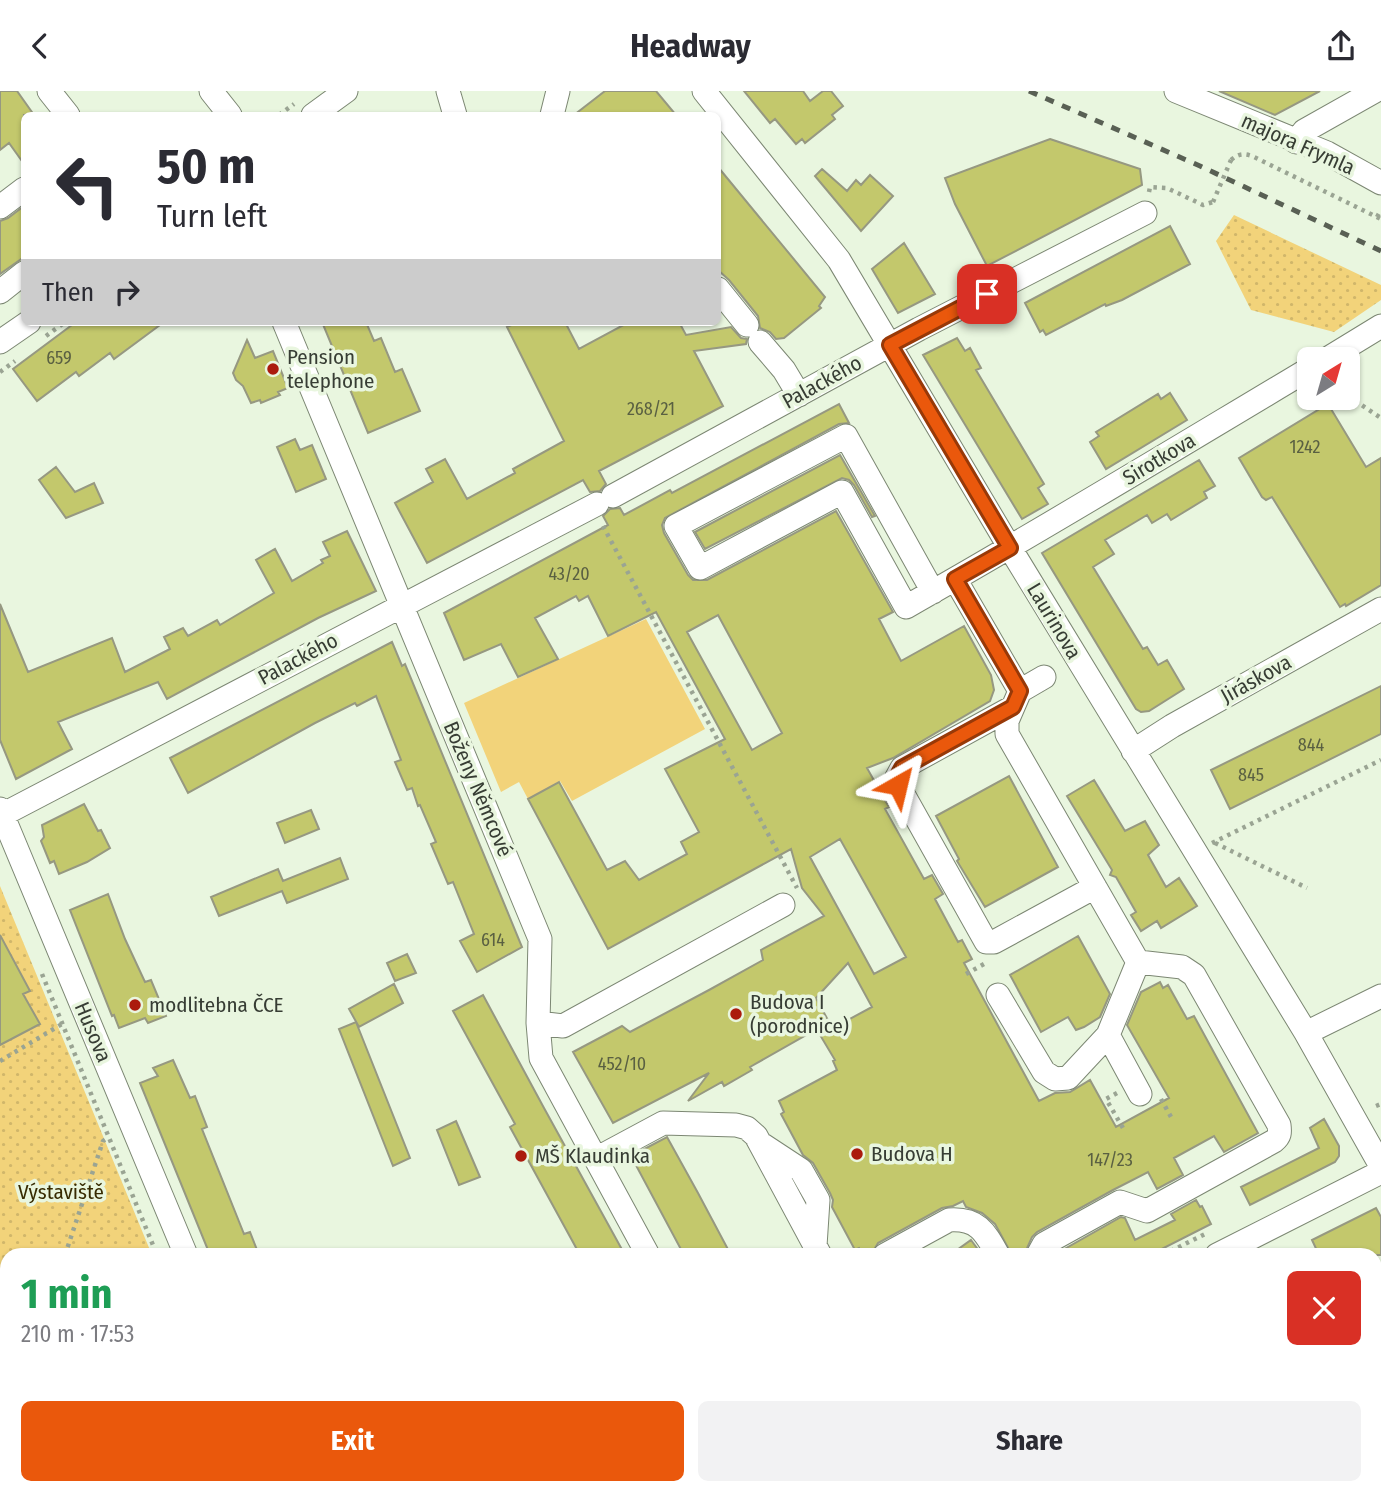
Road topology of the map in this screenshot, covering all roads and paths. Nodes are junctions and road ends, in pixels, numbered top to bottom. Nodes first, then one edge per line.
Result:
1 (50, 91) edge
2 (211, 91) edge
3 (346, 91) edge
4 (448, 91) edge
5 (704, 91) edge
6 (1176, 91) edge
7 (1375, 91) edge
8 (66, 112) edge
9 (228, 112) edge
10 (317, 112) edge
11 (454, 112) edge
12 (721, 112) edge
13 (721, 112) edge
14 (1296, 142) junction
15 (1381, 183) edge
16 (21, 191) edge
17 (0, 207) edge
18 (1381, 210) edge
19 (1145, 213) joint
20 (1379, 218) edge
21 (21, 275) edge
22 (0, 292) edge
23 (721, 293) edge
24 (23, 326) edge
25 (286, 326) edge
26 (1381, 327) edge
27 (0, 342) edge
28 (890, 345) junction
29 (1347, 347) edge
30 (1297, 376) edge
31 (799, 395) junction
32 (1360, 404) edge
33 (1381, 418) edge
34 (603, 507) junction
35 (1010, 548) junction
36 (955, 579) junction
37 (933, 592) junction
38 (401, 605) junction
39 (1381, 609) edge
40 (1044, 677) dead end
41 (1017, 699) junction
42 (1133, 751) junction
43 (1381, 760) edge
44 (1, 813) edge
45 (1206, 847) junction
46 (1095, 887) junction
47 (1307, 888) dead end
48 (783, 905) joint
49 (1138, 962) junction
50 (41, 972) dead end
51 (998, 995) dead end
52 (1381, 996) edge
53 (538, 1023) junction
54 (62, 1024) junction
55 (1306, 1033) junction
56 (1108, 1035) junction
57 (0, 1061) edge
58 (1140, 1094) dead end
59 (131, 1125) junction
60 (108, 1138) junction
61 (760, 1143) junction
62 (596, 1159) junction
63 (1381, 1166) edge
64 (1381, 1172) edge
65 (67, 1248) edge
66 (154, 1248) edge
67 (183, 1248) edge
68 (644, 1248) edge
69 (817, 1248) edge
70 (818, 1248) edge
71 (898, 1248) edge
72 (994, 1248) edge
73 (1042, 1248) edge
74 (1231, 1248) edge

1 - 8 street
2 - 9 street
3 - 10 street
4 - 11 street
5 - 13 street, Laurinova
6 - 14 street, majora Frymla
7 - 14 street
12 - 28 street, Laurinova
14 - 15 street, majora Frymla
16 - 17 street
18 - 20 path
19 - 20 path, bridge
19 - 28 street, Palackého
21 - 22 street
23 - 31 street
24 - 27 street
25 - 38 street, Boženy Němcové
26 - 29 street
28 - 31 street, Palackého
28 - 35 street, Laurinova
30 - 35 street, Sirotkova
31 - 34 street, Palackého
32 - 33 path
34 - 38 street, Palackého
34 - 48 path
35 - 36 street, Sirotkova
35 - 42 street, Laurinova
36 - 37 street, Sirotkova
36 - 41 street
37 - 37 street, Sirotkova
38 - 44 street, Palackého
38 - 53 street, Boženy Němcové
39 - 42 street, Jiráskova
40 - 41 street
41 - 46 street
41 - 46 street
42 - 45 street, Laurinova
43 - 45 path
44 - 59 street, Husova
45 - 47 path
45 - 55 street, Laurinova
46 - 49 street
48 - 53 street
49 - 56 street
49 - 73 street
50 - 54 path
51 - 56 street
52 - 55 street
53 - 62 street, Boženy Němcové
54 - 57 path
54 - 60 path
55 - 63 street, Laurinova
56 - 58 street
59 - 60 path
59 - 67 street, Husova
60 - 65 path
60 - 66 path
61 - 62 street
61 - 69 street
61 - 70 street
62 - 68 street, Boženy Němcové
64 - 74 street
71 - 72 street

